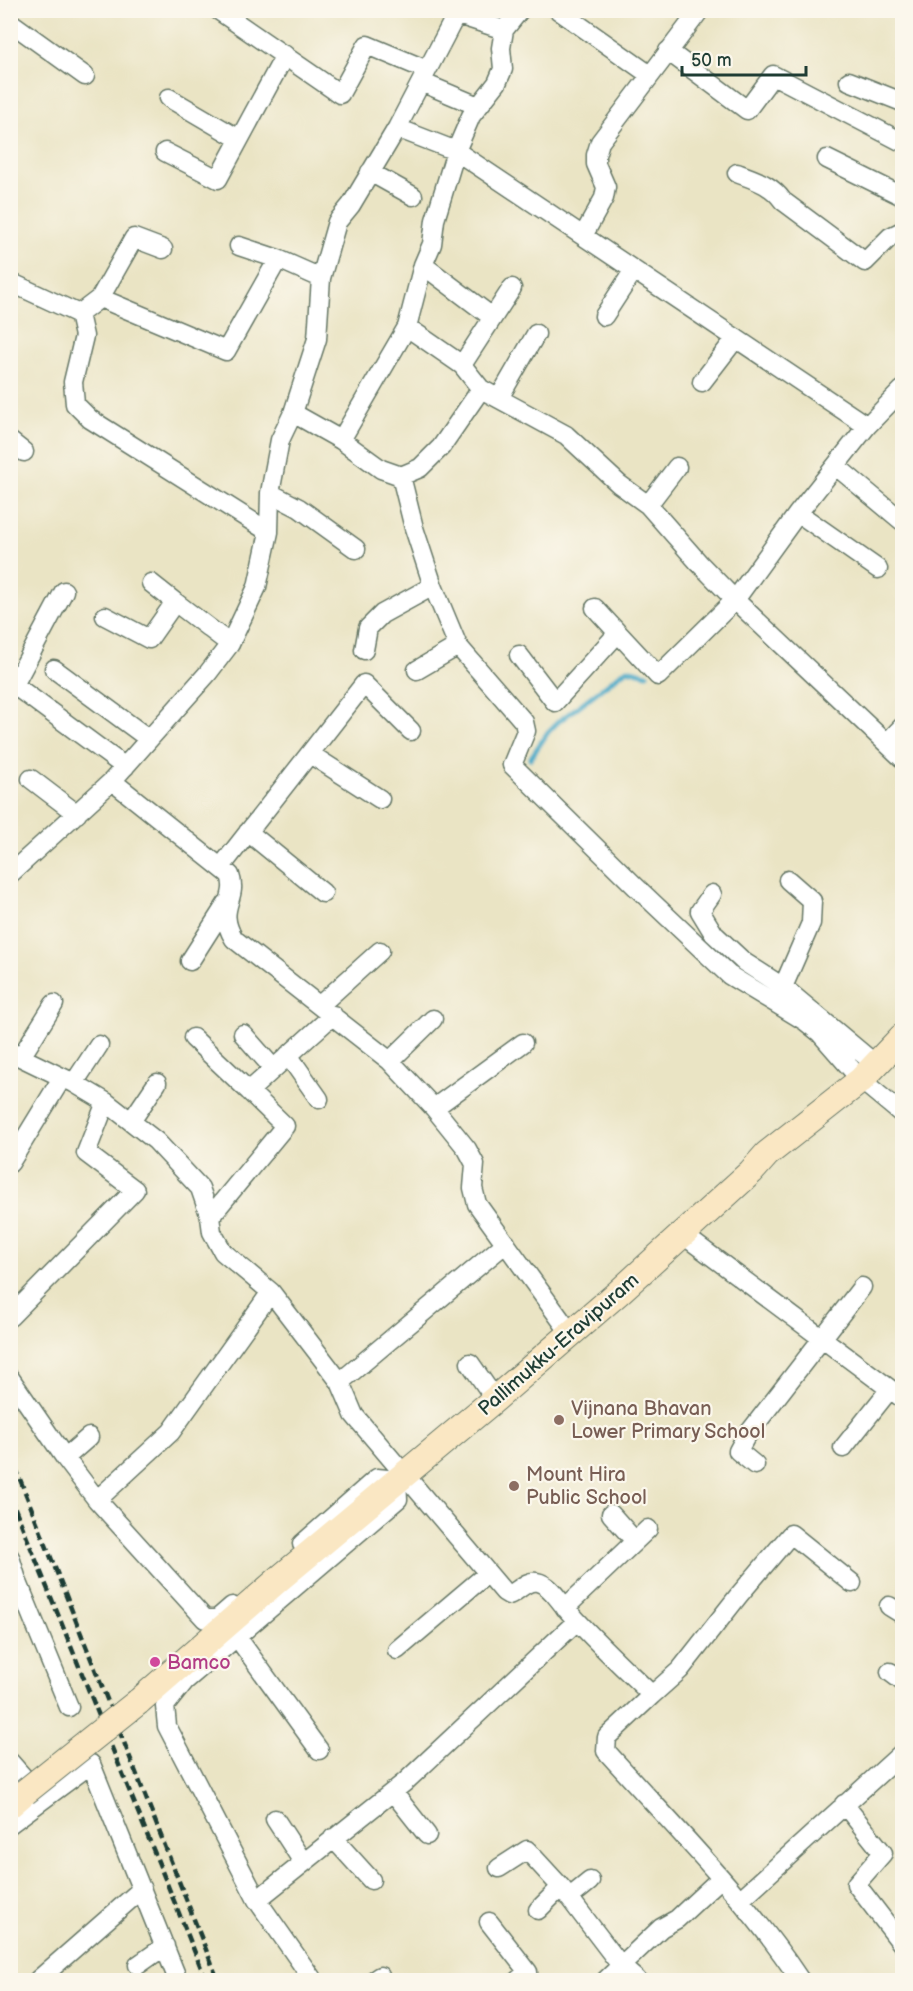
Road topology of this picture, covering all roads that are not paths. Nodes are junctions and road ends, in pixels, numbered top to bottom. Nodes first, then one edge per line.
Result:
1 (520, 10) edge
2 (558, 10) edge
3 (700, 10) edge
4 (219, 11) edge
5 (450, 13) edge
6 (10, 22) edge
7 (504, 30) junction
8 (668, 51) junction
9 (285, 55) junction
10 (650, 75) junction
11 (85, 76) dead end
12 (424, 76) junction
13 (849, 81) dead end
14 (169, 98) dead end
15 (903, 102) edge
16 (478, 106) junction
17 (397, 129) junction
18 (239, 139) junction
19 (903, 142) edge
20 (456, 151) junction
21 (165, 152) dead end
22 (826, 159) dead end
23 (370, 172) junction
24 (736, 173) dead end
25 (413, 196) dead end
26 (903, 196) edge
27 (902, 229) edge
28 (583, 236) junction
29 (239, 246) dead end
30 (163, 249) dead end
31 (278, 259) junction
32 (423, 265) junction
33 (634, 270) junction
34 (321, 278) junction
35 (10, 282) edge
36 (512, 288) dead end
37 (100, 298) junction
38 (79, 314) junction
39 (604, 316) dead end
40 (492, 317) junction
41 (407, 327) junction
42 (536, 334) dead end
43 (736, 339) junction
44 (462, 365) junction
45 (702, 382) dead end
46 (481, 389) junction
47 (903, 390) edge
48 (499, 398) junction
49 (292, 413) junction
50 (867, 426) junction
51 (341, 440) junction
52 (836, 466) junction
53 (678, 467) dead end
54 (401, 476) junction
55 (270, 493) junction
56 (648, 505) junction
57 (798, 513) junction
58 (903, 521) edge
59 (269, 532) junction
60 (356, 549) dead end
61 (878, 569) dead end
62 (151, 583) dead end
63 (433, 586) junction
64 (64, 591) dead end
65 (735, 600) junction
66 (175, 602) junction
67 (595, 608) dead end
68 (105, 616) dead end
69 (618, 633) junction
70 (231, 644) junction
71 (458, 646) junction
72 (364, 650) dead end
73 (519, 655) dead end
74 (10, 657) edge
75 (54, 669) dead end
76 (417, 670) dead end
77 (15, 683) edge
78 (903, 727) edge
79 (411, 731) dead end
80 (149, 739) junction
81 (887, 743) junction
82 (310, 754) junction
83 (903, 758) edge
84 (125, 767) junction
85 (31, 779) dead end
86 (112, 782) junction
87 (380, 799) dead end
88 (77, 814) junction
89 (248, 832) junction
90 (14, 865) edge
91 (221, 867) junction
92 (788, 879) dead end
93 (323, 893) dead end
94 (712, 894) dead end
95 (228, 902) junction
96 (380, 951) dead end
97 (190, 961) dead end
98 (783, 987) junction
99 (54, 1004) dead end
100 (326, 1010) junction
101 (433, 1019) dead end
102 (243, 1034) dead end
103 (903, 1037) edge
104 (193, 1038) dead end
105 (523, 1043) dead end
106 (99, 1046) dead end
107 (16, 1055) edge
108 (288, 1055) junction
109 (390, 1061) junction
110 (273, 1068) junction
111 (868, 1072) junction
112 (68, 1080) junction
113 (156, 1083) dead end
114 (249, 1090) junction
115 (319, 1098) dead end
116 (106, 1102) junction
117 (434, 1108) junction
118 (903, 1114) edge
119 (132, 1120) junction
120 (10, 1163) edge
121 (210, 1217) junction
122 (682, 1234) junction
123 (506, 1243) junction
124 (862, 1287) dead end
125 (271, 1292) junction
126 (10, 1317) edge
127 (571, 1334) junction
128 (822, 1339) junction
129 (470, 1363) dead end
130 (10, 1378) edge
131 (340, 1382) junction
132 (896, 1393) edge
133 (495, 1400) junction
134 (89, 1437) dead end
135 (843, 1448) dead end
136 (66, 1458) junction
137 (755, 1465) dead end
138 (396, 1480) junction
139 (97, 1500) junction
140 (611, 1514) dead end
141 (10, 1557) edge
142 (488, 1574) junction
143 (852, 1583) dead end
144 (14, 1584) edge
145 (571, 1615) junction
146 (237, 1637) junction
147 (397, 1650) dead end
148 (652, 1695) junction
149 (69, 1707) dead end
150 (319, 1750) dead end
151 (902, 1753) edge
152 (10, 1762) edge
153 (393, 1792) junction
154 (42, 1799) junction
155 (844, 1804) junction
156 (10, 1805) edge
157 (275, 1819) dead end
158 (10, 1824) edge
159 (427, 1835) dead end
160 (333, 1838) junction
161 (303, 1862) junction
162 (499, 1868) dead end
163 (721, 1878) junction
164 (371, 1880) dead end
165 (590, 1881) dead end
166 (142, 1889) junction
167 (565, 1893) junction
168 (741, 1899) junction
169 (257, 1900) junction
170 (538, 1910) dead end
171 (489, 1922) dead end
172 (903, 1944) edge
173 (165, 1946) junction
174 (138, 1965) dead end
175 (622, 1967) junction
176 (527, 1978) edge
177 (38, 1980) edge
178 (178, 1980) edge
179 (313, 1980) edge
180 (606, 1980) edge
181 (637, 1980) edge
182 (800, 1980) edge

1 - 7 street
2 - 10 street
3 - 8 street
4 - 9 street
5 - 7 street
5 - 12 street
6 - 11 street
7 - 16 street
8 - 10 street
8 - 19 street
9 - 12 street
9 - 18 street
10 - 28 street
12 - 16 street
12 - 17 street
13 - 15 street
14 - 18 street
16 - 20 street
17 - 20 street
17 - 23 street
18 - 21 street
20 - 28 street
20 - 32 street
22 - 26 street
23 - 25 street
23 - 34 street
24 - 27 street
28 - 33 street
29 - 31 street
30 - 37 street
31 - 34 street
31 - 37 street
32 - 40 street
32 - 41 street
33 - 39 street
33 - 43 street
34 - 49 street
35 - 38 street
36 - 40 street
37 - 38 street
38 - 59 street
40 - 44 street
41 - 44 street
41 - 51 street
42 - 48 street
43 - 45 street
43 - 50 street
44 - 46 street
46 - 48 street
46 - 54 street
47 - 50 street
48 - 56 street
49 - 51 street
49 - 55 street
50 - 52 street
51 - 54 street
52 - 57 street
52 - 58 street
53 - 56 street
54 - 63 street
55 - 59 street
55 - 60 street
56 - 65 street
57 - 61 street
57 - 65 street
59 - 70 street
62 - 66 street
63 - 71 street
63 - 72 street
64 - 77 street
65 - 69 street
65 - 81 street
66 - 68 street
66 - 70 street
67 - 69 street
69 - 73 street
70 - 80 street
71 - 76 street
71 - 111 street
74 - 77 street
75 - 80 street
77 - 84 street
78 - 81 street
79 - 82 street
80 - 84 street
81 - 83 street
82 - 87 street
82 - 89 street
84 - 86 street
85 - 88 street
86 - 88 street
86 - 91 street
88 - 90 street
89 - 91 street
89 - 93 street
91 - 95 street
92 - 98 street
94 - 98 street
95 - 97 street
95 - 100 street
96 - 100 street
98 - 111 street
99 - 107 street
100 - 108 street
100 - 109 street
101 - 109 street
102 - 110 street
103 - 111 main road, Pallimukku-Eravipuram
104 - 114 street
105 - 117 street
106 - 112 street
107 - 112 street
108 - 110 street
108 - 115 street
109 - 117 street
110 - 114 street
111 - 118 street
111 - 122 main road, Pallimukku-Eravipuram
112 - 116 street
112 - 120 street
113 - 119 street
114 - 121 street
116 - 119 street
116 - 126 street
117 - 123 street
119 - 121 street
121 - 125 street
122 - 127 main road, Pallimukku-Eravipuram
122 - 128 street
123 - 127 street
123 - 131 street
124 - 128 street
125 - 131 street
125 - 139 street
127 - 133 main road, Pallimukku-Eravipuram
128 - 132 street
128 - 137 street
129 - 133 street
130 - 136 street
131 - 138 street
132 - 135 street
133 - 138 main road, Pallimukku-Eravipuram
134 - 136 street
136 - 139 street
138 - 139 street
138 - 142 street
138 - 146 street
138 - 156 main road, Pallimukku-Eravipuram, bridge
140 - 145 street
141 - 144 street
142 - 145 street
142 - 147 street
143 - 148 street
144 - 149 street
145 - 148 street
145 - 153 street
146 - 150 street
146 - 169 street
148 - 163 street
151 - 155 street
152 - 154 street
153 - 159 street
153 - 160 street
154 - 158 street
154 - 166 street
155 - 168 street
155 - 172 street
157 - 161 street
160 - 161 street
160 - 164 street
161 - 169 street
162 - 167 street
163 - 168 street
163 - 175 street
165 - 167 street
166 - 173 street
166 - 177 street
167 - 170 street
167 - 175 street
168 - 182 street
169 - 179 street
171 - 176 street
173 - 174 street
173 - 178 street
175 - 180 street
175 - 181 street

